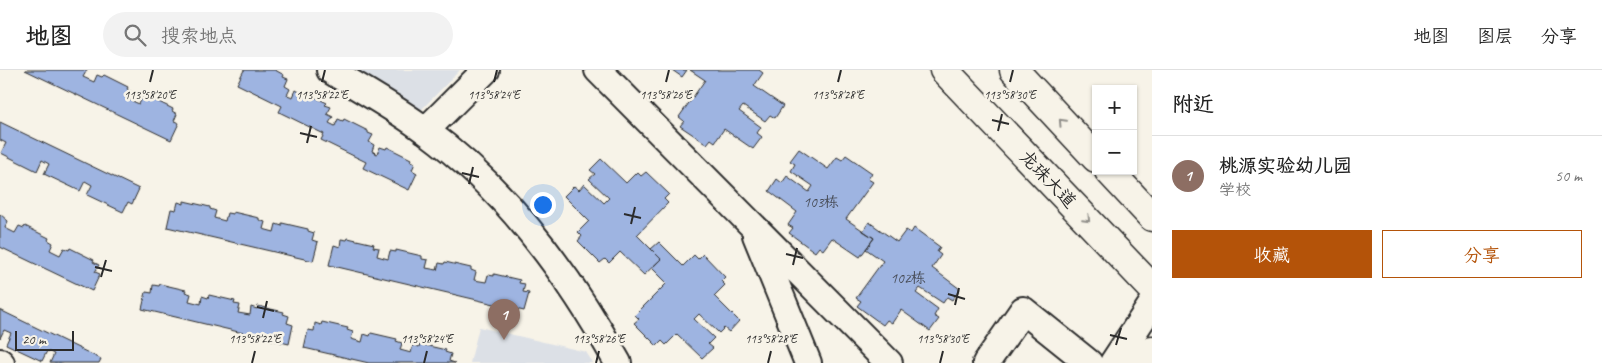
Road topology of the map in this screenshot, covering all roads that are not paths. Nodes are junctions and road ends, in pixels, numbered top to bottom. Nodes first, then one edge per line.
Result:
1 (330, 70) edge
2 (486, 70) edge
3 (598, 70) edge
4 (944, 70) edge
5 (1014, 70) edge
6 (426, 130) junction
7 (1092, 154) edge
8 (1113, 175) edge
9 (1120, 175) edge
10 (1152, 195) edge
11 (1152, 217) edge
12 (752, 225) junction
13 (1152, 288) edge
14 (1152, 304) edge
15 (1152, 350) edge
16 (618, 363) edge
17 (808, 363) edge
18 (889, 363) edge
19 (986, 363) edge
20 (1089, 363) edge
21 (1114, 363) edge

1 - 6 street
2 - 6 street
3 - 12 street
4 -> 13 main road, 龙珠大道
7 -> 5 main road
6 - 16 street
8 - 11 main road
9 - 10 main road
12 - 17 street
12 - 18 street
14 - 21 street
15 - 21 main road
19 - 20 street

